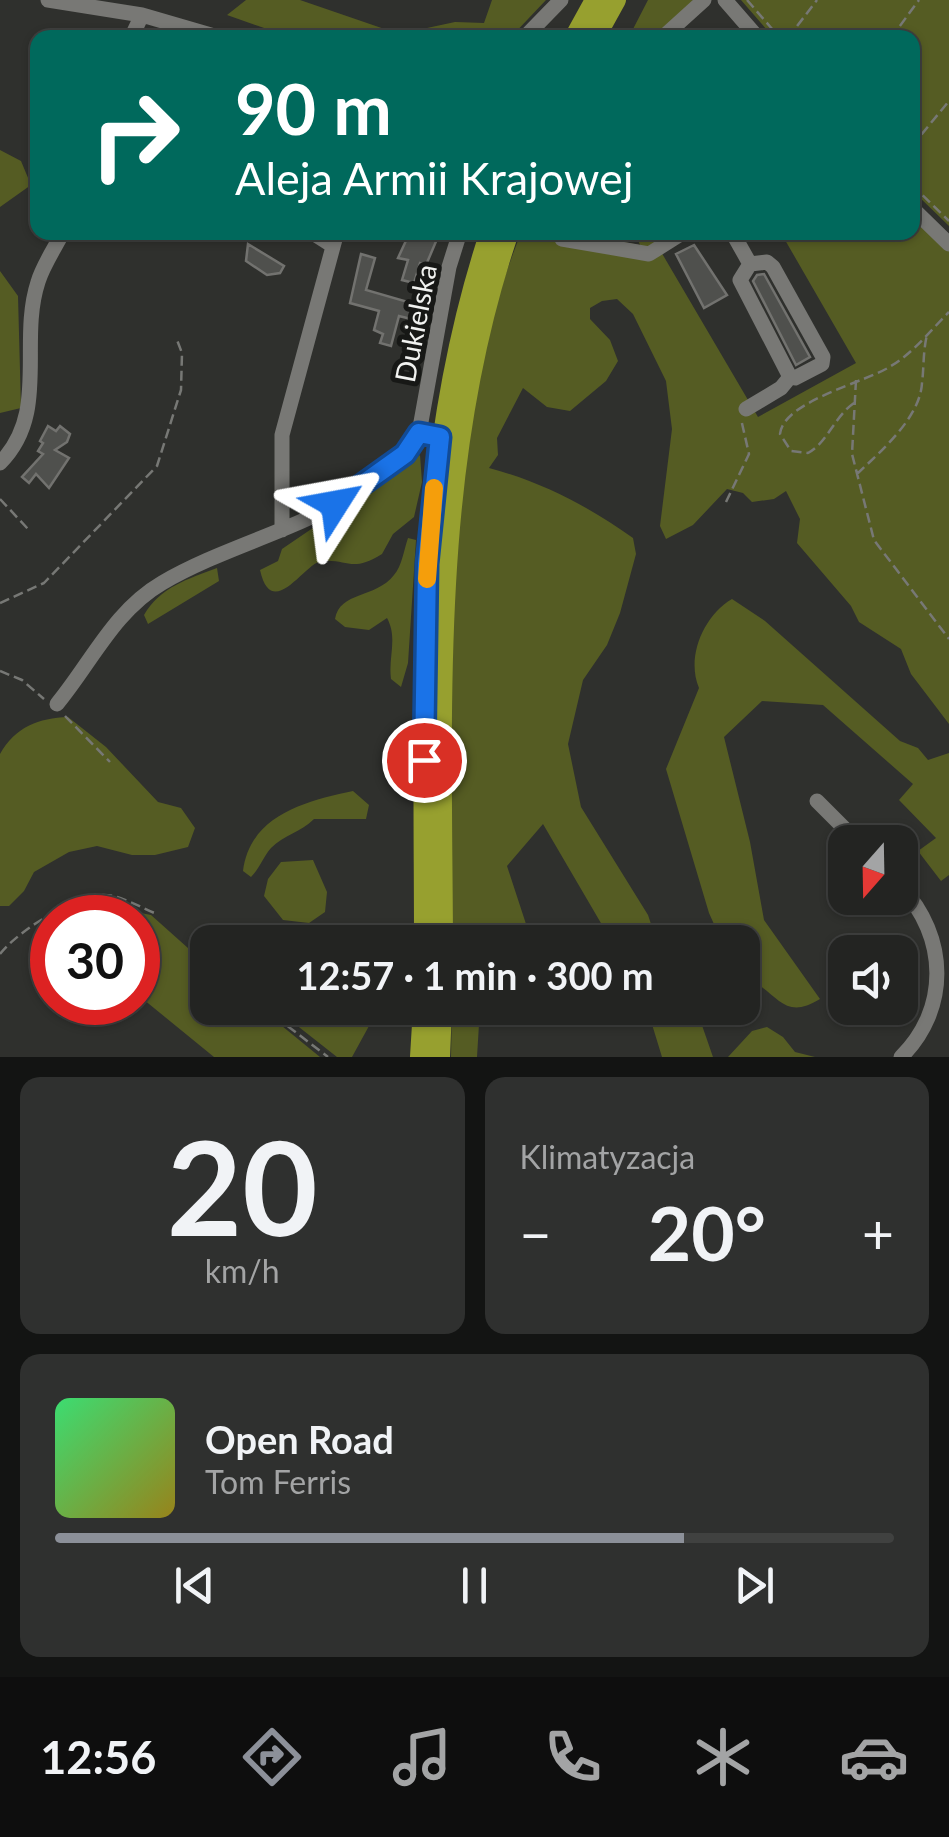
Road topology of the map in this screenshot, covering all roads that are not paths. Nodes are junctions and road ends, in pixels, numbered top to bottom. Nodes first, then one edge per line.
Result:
1 (48, 0) edge
2 (560, 0) edge
3 (595, 0) edge
4 (616, 0) edge
5 (704, 0) edge
6 (724, 0) edge
7 (142, 16) junction
8 (678, 24) junction
9 (135, 30) edge
10 (192, 30) edge
11 (532, 30) edge
12 (578, 30) edge
13 (599, 30) edge
14 (671, 30) edge
15 (683, 30) edge
16 (751, 30) edge
17 (920, 216) edge
18 (59, 240) edge
19 (335, 240) edge
20 (458, 240) edge
21 (488, 240) edge
22 (507, 240) edge
23 (568, 240) edge
24 (671, 240) edge
25 (736, 240) edge
26 (949, 244) edge
27 (750, 264) junction
28 (790, 377) junction
29 (746, 408) road end
30 (419, 433) junction
31 (440, 437) junction
32 (0, 463) edge
33 (282, 530) junction
34 (57, 704) road end
35 (817, 801) dead end
36 (841, 825) edge
37 (918, 914) edge
38 (424, 925) edge
39 (443, 925) edge
40 (422, 1025) edge
41 (441, 1025) edge
42 (420, 1057) edge
43 (440, 1057) edge
44 (901, 1057) edge

1 - 7 street
2 - 11 street
3 - 12 main road
4 - 13 main road
5 - 8 street
6 - 16 street
7 - 9 street
7 - 10 street
8 - 14 street
8 - 15 street
17 - 26 street
18 - 32 street
19 - 33 street
20 - 30 street, Dukielska
21 - 31 main road
22 - 39 main road
23 - 24 street
25 - 27 street
27 - 28 street
27 - 28 street
28 - 29 street
30 - 31 street
30 - 33 street
31 - 38 main road
33 - 34 street
35 - 36 street
37 - 44 street
40 - 42 main road
41 - 43 main road

